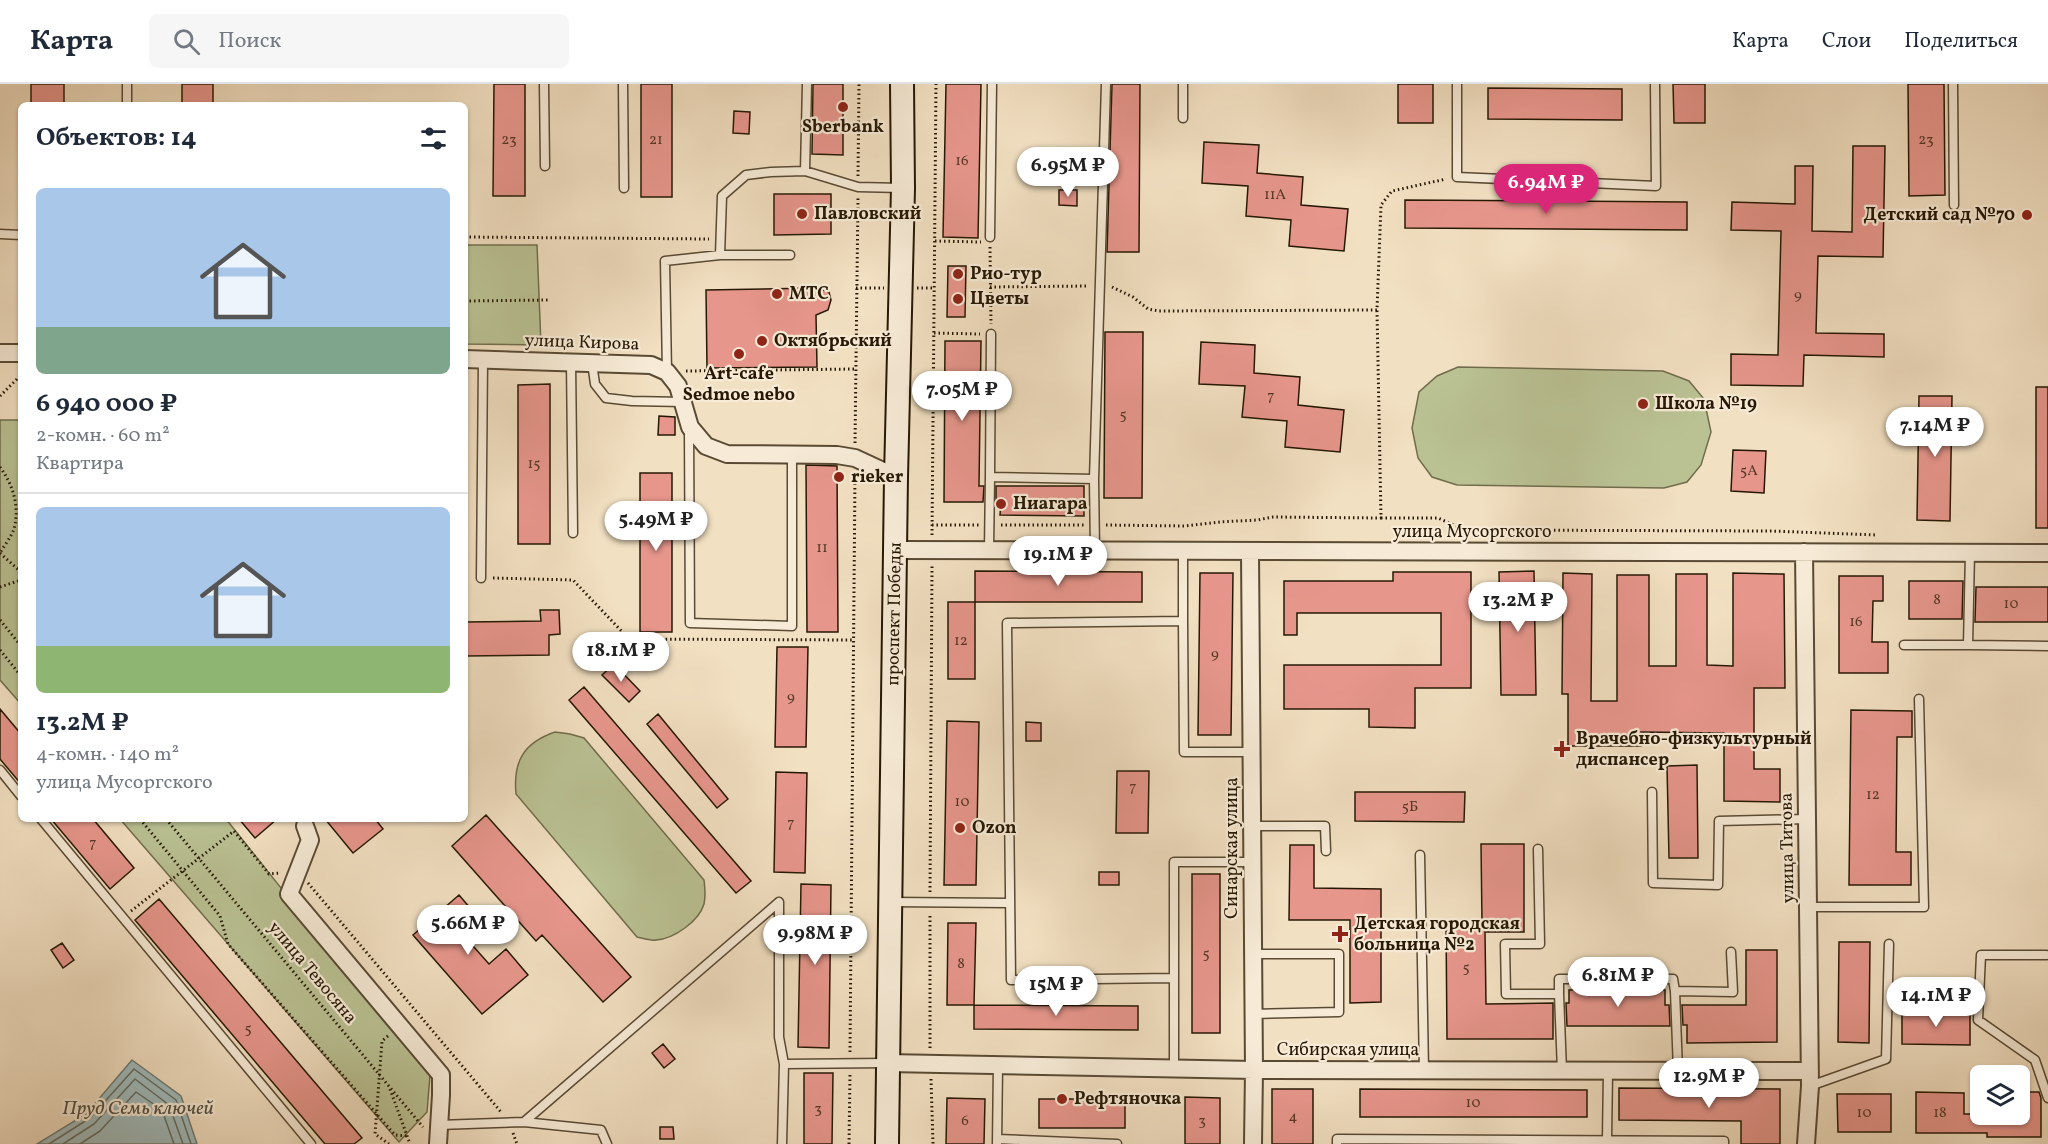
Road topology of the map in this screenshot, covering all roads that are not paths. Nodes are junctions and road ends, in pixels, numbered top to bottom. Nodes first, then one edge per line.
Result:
1 (127, 84) edge
2 (544, 84) edge
3 (623, 84) edge
4 (807, 84) edge
5 (903, 84) edge
6 (992, 84) edge
7 (1106, 84) edge
8 (1183, 84) edge
9 (1457, 84) edge
10 (1655, 84) edge
11 (1953, 84) edge
12 (127, 102) edge
13 (1183, 118) dead end
14 (545, 166) dead end
15 (805, 171) junction
16 (624, 188) dead end
17 (903, 188) junction
18 (1954, 205) dead end
19 (0, 234) edge
20 (18, 235) edge
21 (990, 237) dead end
22 (720, 255) junction
23 (790, 255) dead end
24 (991, 334) road end
25 (0, 353) edge
26 (18, 353) edge
27 (468, 359) edge
28 (483, 360) junction
29 (571, 362) junction
30 (592, 363) junction
31 (667, 372) junction
32 (683, 402) junction
33 (689, 423) junction
34 (792, 455) junction
35 (896, 477) junction
36 (990, 477) junction
37 (1094, 479) junction
38 (573, 533) dead end
39 (896, 550) junction
40 (989, 551) junction
41 (1183, 551) junction
42 (1095, 552) junction
43 (1250, 552) junction
44 (1804, 552) junction
45 (1970, 552) junction
46 (2048, 553) edge
47 (481, 578) road end
48 (1183, 621) junction
49 (1904, 645) dead end
50 (1968, 645) junction
51 (2048, 646) edge
52 (1919, 699) dead end
53 (1251, 752) junction
54 (0, 770) edge
55 (18, 792) edge
56 (1652, 792) dead end
57 (1807, 819) junction
58 (43, 822) edge
59 (302, 823) edge
60 (1252, 826) junction
61 (1538, 849) dead end
62 (1326, 851) dead end
63 (1420, 855) dead end
64 (1252, 862) junction
65 (890, 902) junction
66 (1010, 903) junction
67 (1808, 907) junction
68 (1889, 944) dead end
69 (1731, 952) dead end
70 (1253, 954) junction
71 (2046, 956) dead end
72 (1174, 978) junction
73 (1675, 992) junction
74 (1559, 994) junction
75 (1253, 1014) junction
76 (887, 1063) junction
77 (784, 1065) junction
78 (998, 1065) junction
79 (1174, 1068) junction
80 (1254, 1070) junction
81 (1424, 1070) junction
82 (1562, 1071) junction
83 (1608, 1071) junction
84 (1678, 1071) junction
85 (1810, 1078) junction
86 (2048, 1098) edge
87 (524, 1122) junction
88 (431, 1126) junction
89 (1607, 1140) junction
90 (997, 1142) edge
91 (312, 1144) edge
92 (438, 1144) edge
93 (607, 1144) edge
94 (782, 1144) edge
95 (887, 1144) edge
96 (1117, 1144) edge
97 (1252, 1144) edge
98 (1337, 1144) edge
99 (1724, 1144) edge
100 (1806, 1144) edge

1 - 12 lane
2 - 14 lane
3 - 16 lane
4 - 15 lane
5 - 17 main road, проспект Победы
6 - 21 lane
7 - 37 lane
8 - 13 lane
9 - 10 lane
11 - 18 lane
15 - 17 lane
15 - 22 lane
17 - 35 main road, проспект Победы
19 - 20 lane
22 - 23 lane
22 - 31 lane
24 - 36 lane
25 - 26 street
27 - 28 street, улица Кирова
28 - 29 street, улица Кирова
28 - 47 lane
29 - 30 street, улица Кирова
29 - 38 lane
30 - 31 street, улица Кирова
30 - 32 lane
31 - 32 street
32 - 33 street
33 - 34 street
33 - 34 lane
34 - 35 street
35 - 39 main road, проспект Победы
36 - 37 lane
36 - 40 lane
37 - 42 lane
39 - 40 street, улица Мусоргского
39 - 65 main road, проспект Победы
40 - 42 street, улица Мусоргского
41 - 42 street, улица Мусоргского
41 - 43 street, улица Мусоргского
41 - 48 lane
43 - 44 street, улица Мусоргского
43 - 53 street, Синарская улица
44 - 45 street, улица Мусоргского
44 - 57 street, улица Титова
45 - 46 street, улица Мусоргского
45 - 50 lane
48 - 53 lane
48 - 66 lane
49 - 50 lane
50 - 51 lane
52 - 67 lane
53 - 60 street, Синарская улица
54 - 55 lane
56 - 57 lane
57 - 67 street, улица Титова
58 - 91 lane
59 - 88 street
60 - 62 lane
60 - 64 street, Синарская улица
61 - 74 lane
63 - 81 lane
64 - 70 street, Синарская улица
64 - 72 lane
65 - 66 lane
65 - 76 main road, проспект Победы
66 - 72 lane
67 - 85 street, улица Титова
68 - 85 lane
69 - 73 lane
70 - 75 street, Синарская улица
70 - 75 lane
71 - 86 lane
72 - 79 lane
73 - 74 lane
73 - 84 lane
74 - 82 lane
75 - 80 street, Синарская улица
76 - 77 lane
76 - 78 street, Сибирская улица
76 - 95 main road, проспект Победы
77 - 87 lane
77 - 94 lane
78 - 79 street, Сибирская улица
78 - 90 lane
79 - 80 street, Сибирская улица
80 - 81 street, Сибирская улица
80 - 97 street, Синарская улица
81 - 82 street, Сибирская улица
82 - 83 street, Сибирская улица
83 - 84 street, Сибирская улица
83 - 89 lane
84 - 85 street, Сибирская улица
85 - 100 street, улица Титова
87 - 88 lane
87 - 93 lane
88 - 92 street
89 - 98 lane
89 - 99 lane
90 - 96 lane

